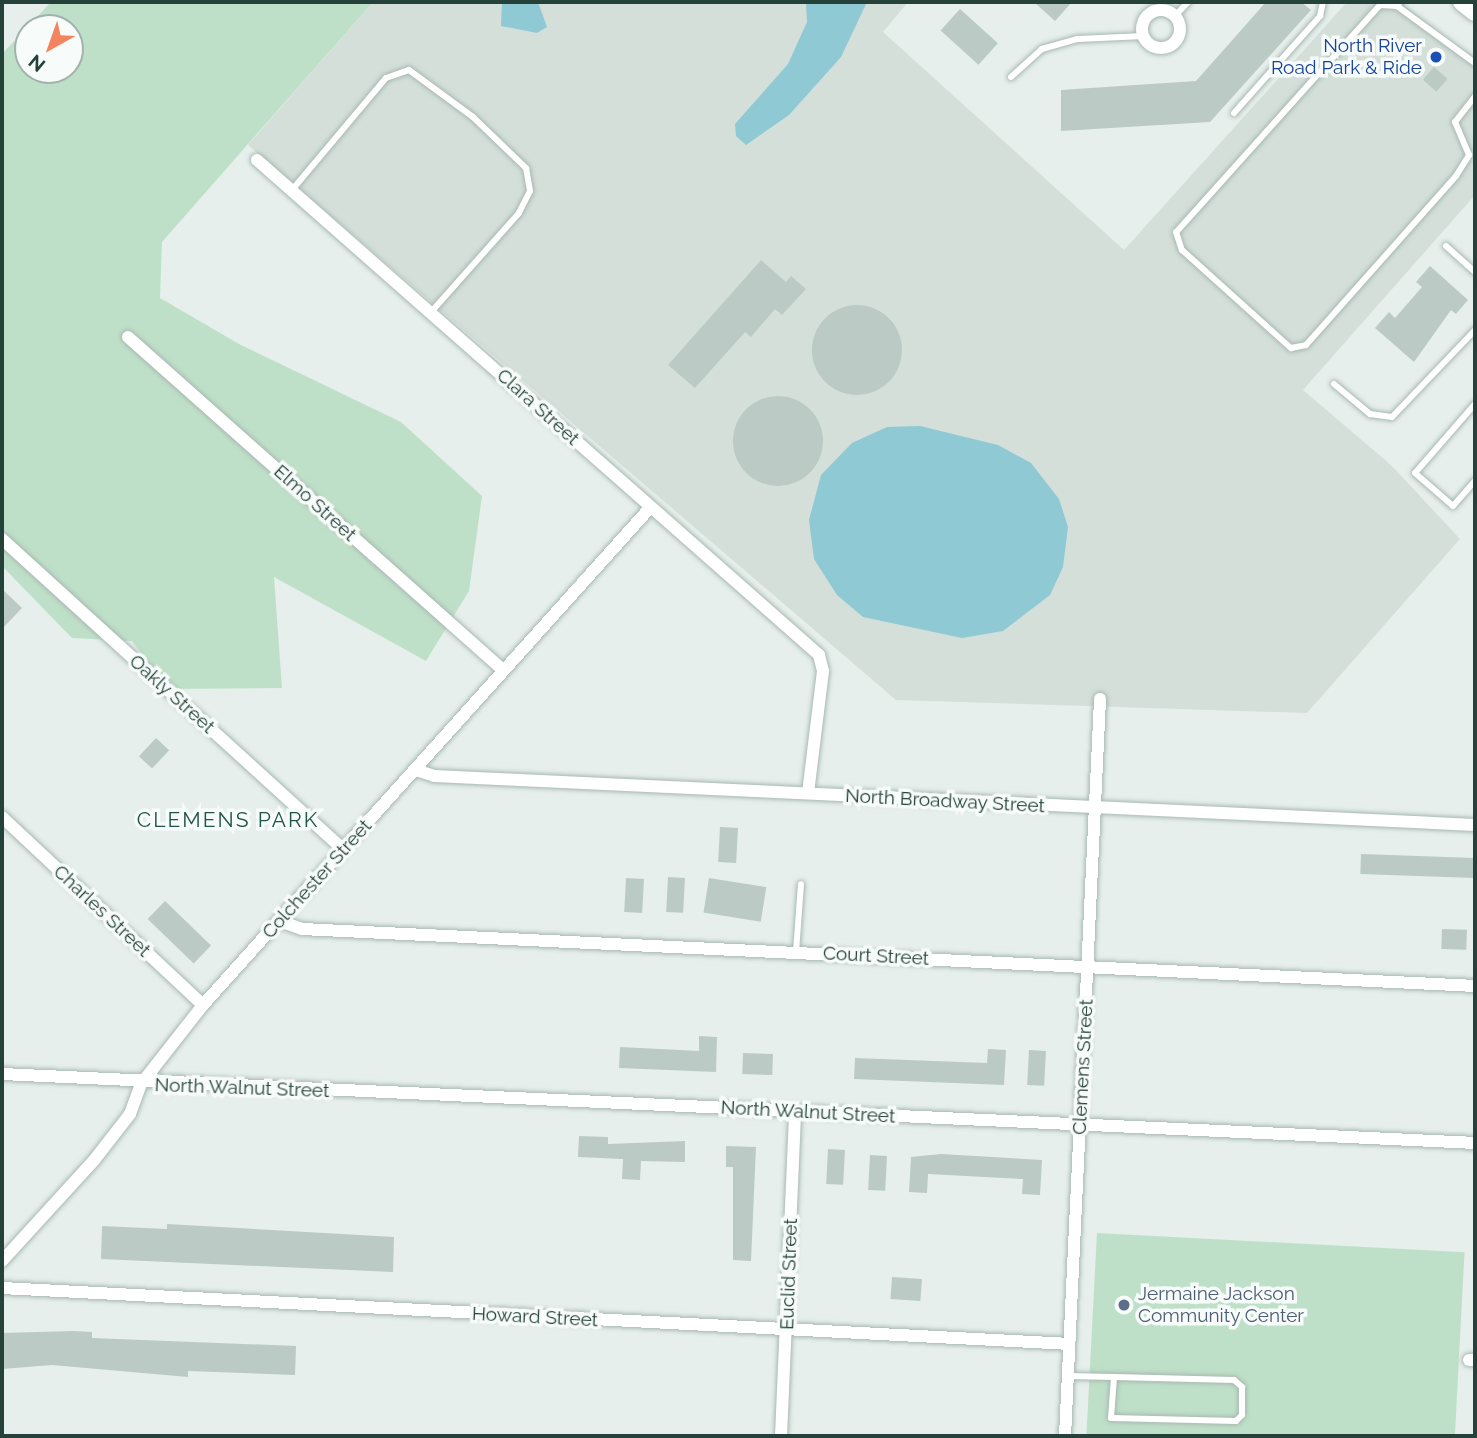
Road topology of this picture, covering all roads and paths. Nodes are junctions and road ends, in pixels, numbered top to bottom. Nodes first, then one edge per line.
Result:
1 (1188, 2) edge
2 (1323, 2) edge
3 (1462, 2) edge
4 (1399, 4) edge
5 (1149, 7) edge
6 (1475, 12) edge
7 (1175, 16) junction
8 (1144, 36) junction
9 (1475, 63) edge
10 (1011, 77) dead end
11 (1475, 96) edge
12 (1234, 113) dead end
13 (257, 160) dead end
14 (290, 191) junction
15 (1446, 246) dead end
16 (1475, 272) edge
17 (432, 311) junction
18 (1475, 330) edge
19 (128, 337) dead end
20 (1334, 384) dead end
21 (1475, 404) edge
22 (1475, 481) edge
23 (649, 509) junction
24 (2, 539) edge
25 (503, 670) junction
26 (1100, 699) dead end
27 (416, 770) junction
28 (808, 793) junction
29 (1094, 810) junction
30 (2, 817) edge
31 (1475, 825) edge
32 (343, 849) junction
33 (801, 884) dead end
34 (279, 921) junction
35 (796, 952) junction
36 (1088, 968) junction
37 (1475, 986) edge
38 (203, 1005) junction
39 (2, 1074) edge
40 (141, 1084) junction
41 (795, 1111) junction
42 (1080, 1126) junction
43 (1475, 1143) edge
44 (2, 1261) edge
45 (2, 1288) edge
46 (786, 1330) junction
47 (1069, 1344) junction
48 (1068, 1376) junction
49 (1114, 1377) junction
50 (781, 1436) edge
51 (1065, 1436) edge

1 - 7 lane
2 - 12 lane
3 - 6 street
4 - 9 lane
4 - 11 lane
5 - 7 street
5 - 8 street
7 - 8 street
8 - 10 lane
13 - 14 street, Clara Street
14 - 17 street, Clara Street
14 - 17 lane
15 - 16 lane
17 - 23 street, Clara Street
18 - 20 lane
19 - 25 street, Elmo Street
21 - 22 lane
23 - 25 street, Colchester Street
23 - 28 street, Clara Street
24 - 32 street, Oakly Street
25 - 27 street, Colchester Street
26 - 29 street, Clemens Street
27 - 28 street, North Broadway Street
27 - 32 street, Colchester Street
28 - 29 street, North Broadway Street
29 - 31 street, North Broadway Street
29 - 36 street, Clemens Street
30 - 38 street, Charles Street
32 - 34 street, Colchester Street
33 - 35 lane
34 - 35 street, Court Street
34 - 38 street, Colchester Street
35 - 36 street, Court Street
36 - 37 street, Court Street
36 - 42 street, Clemens Street
38 - 40 street, Colchester Street
39 - 40 street, North Walnut Street
40 - 41 street, North Walnut Street
40 - 44 street, Colchester Street
41 - 42 street, North Walnut Street
41 - 46 street, Euclid Street
42 - 43 street, North Walnut Street
42 - 47 street, Clemens Street
45 - 46 street, Howard Street
46 - 47 street, Howard Street
46 - 50 street, Euclid Street
47 - 48 street, Clemens Street
48 - 49 lane
48 - 51 street, Clemens Street
49 - 49 lane

